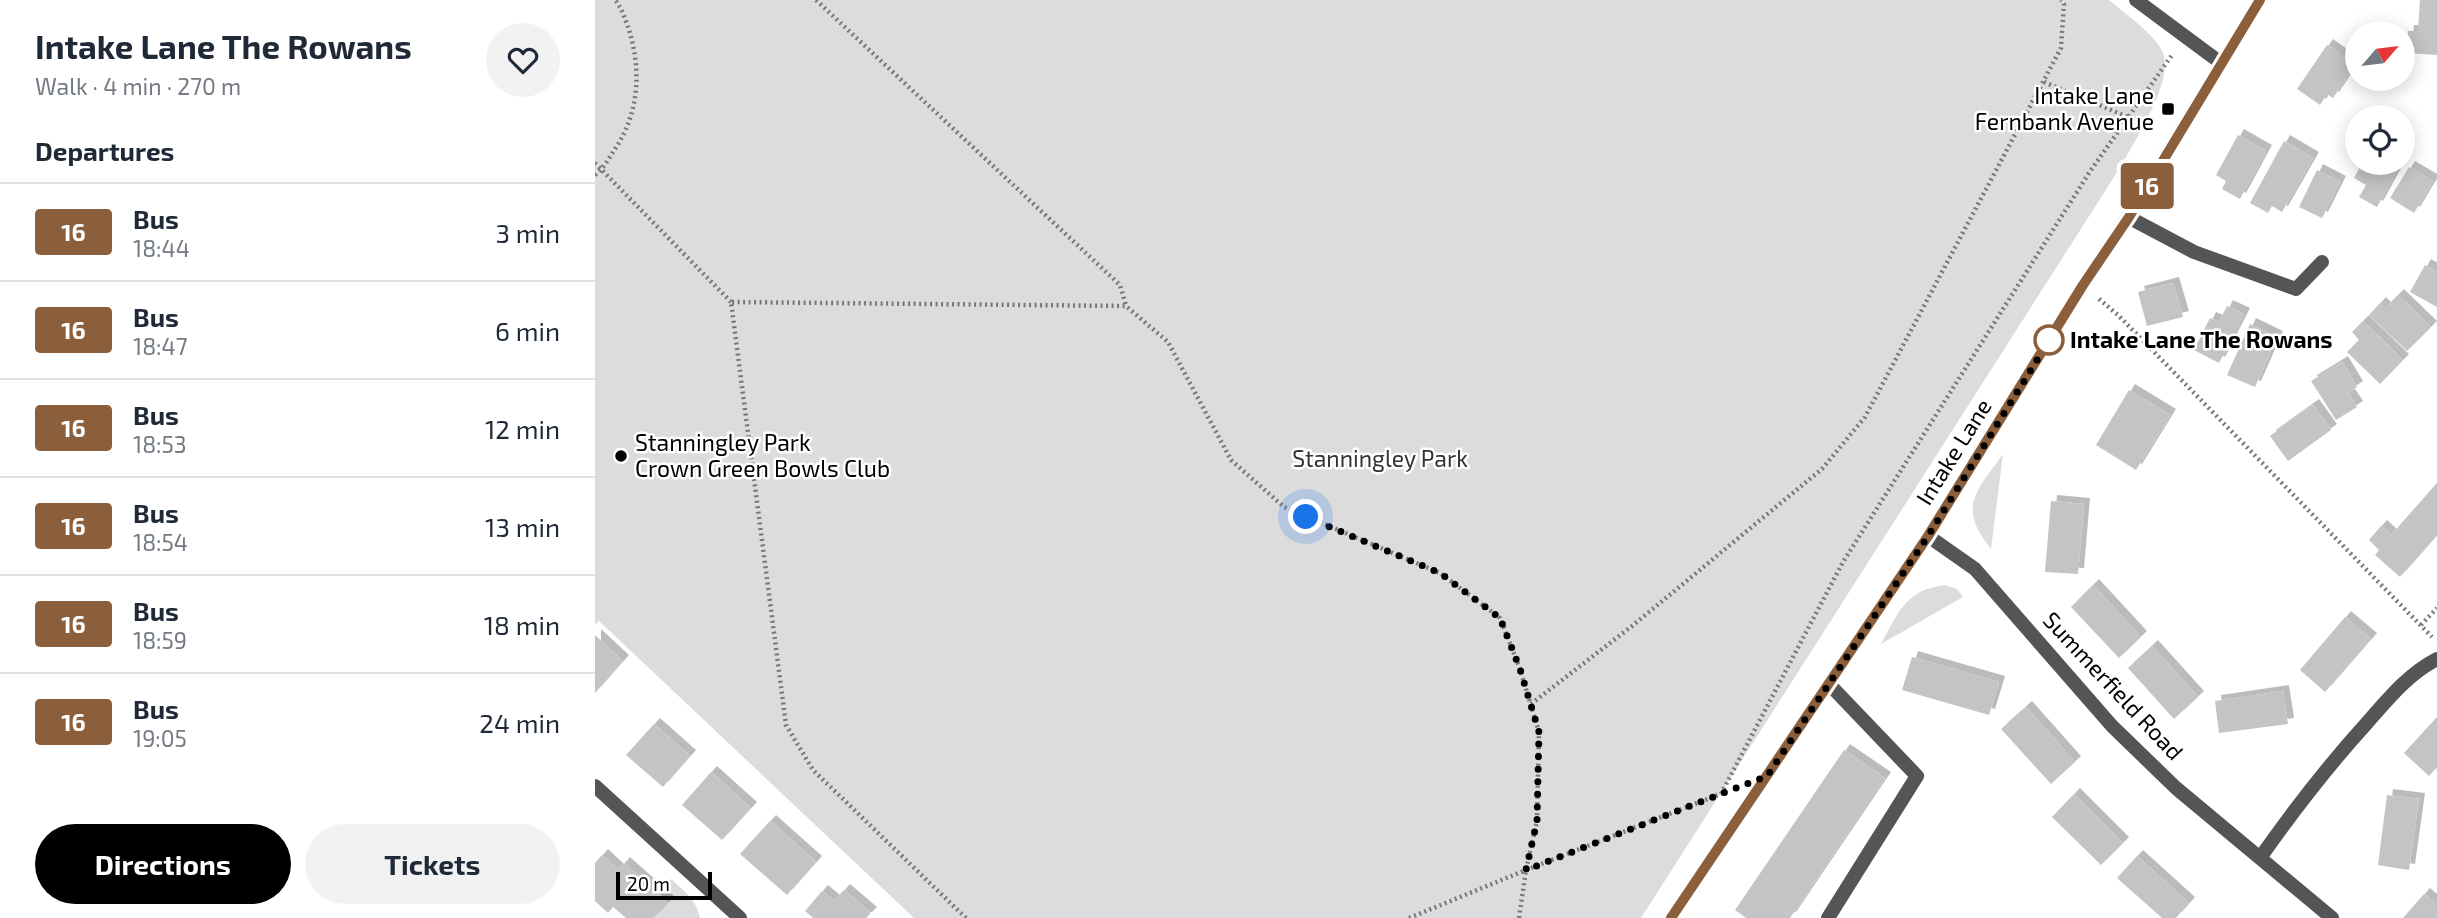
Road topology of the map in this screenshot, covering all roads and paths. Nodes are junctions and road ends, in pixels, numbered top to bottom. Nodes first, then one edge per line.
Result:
1 (615, 0) edge
2 (816, 0) edge
3 (2061, 0) edge
4 (2136, 0) edge
5 (2260, 0) edge
6 (2185, 37) junction
7 (2221, 63) junction
8 (2045, 82) junction
9 (2128, 117) junction
10 (595, 163) edge
11 (602, 169) junction
12 (595, 175) edge
13 (2129, 217) junction
14 (2322, 262) dead end
15 (2083, 285) junction
16 (731, 302) junction
17 (1126, 306) junction
18 (1928, 536) junction
19 (2437, 608) edge
20 (2421, 625) junction
21 (2437, 643) edge
22 (2437, 659) edge
23 (1829, 684) junction
24 (1531, 704) junction
25 (1767, 776) junction
26 (595, 786) edge
27 (1721, 794) junction
28 (2260, 858) junction
29 (1526, 870) junction
30 (740, 918) edge
31 (966, 918) edge
32 (1409, 918) edge
33 (1519, 918) edge
34 (1671, 918) edge
35 (1828, 918) edge
36 (2332, 918) edge

1 - 11 path
2 - 17 path
3 - 8 path
4 - 6 street
5 - 7 street, Intake Lane
6 - 7 street
6 - 9 path
7 - 13 street, Intake Lane
8 - 9 path
8 - 24 path
9 - 27 path
10 - 11 path
11 - 12 path
11 - 16 path
13 - 14 street
13 - 15 street, Intake Lane
15 - 18 street, Intake Lane
15 - 20 path
16 - 17 path
16 - 31 path
17 - 24 path
18 - 23 street, Intake Lane
18 - 28 street, Summerfield Road
19 - 20 path
20 - 21 path
22 - 28 street
23 - 25 street, Intake Lane
23 - 35 street
24 - 29 path
25 - 27 path
25 - 34 street, Intake Lane
26 - 30 street
27 - 29 path
28 - 36 street, Summerfield Road
29 - 32 path
29 - 33 path

